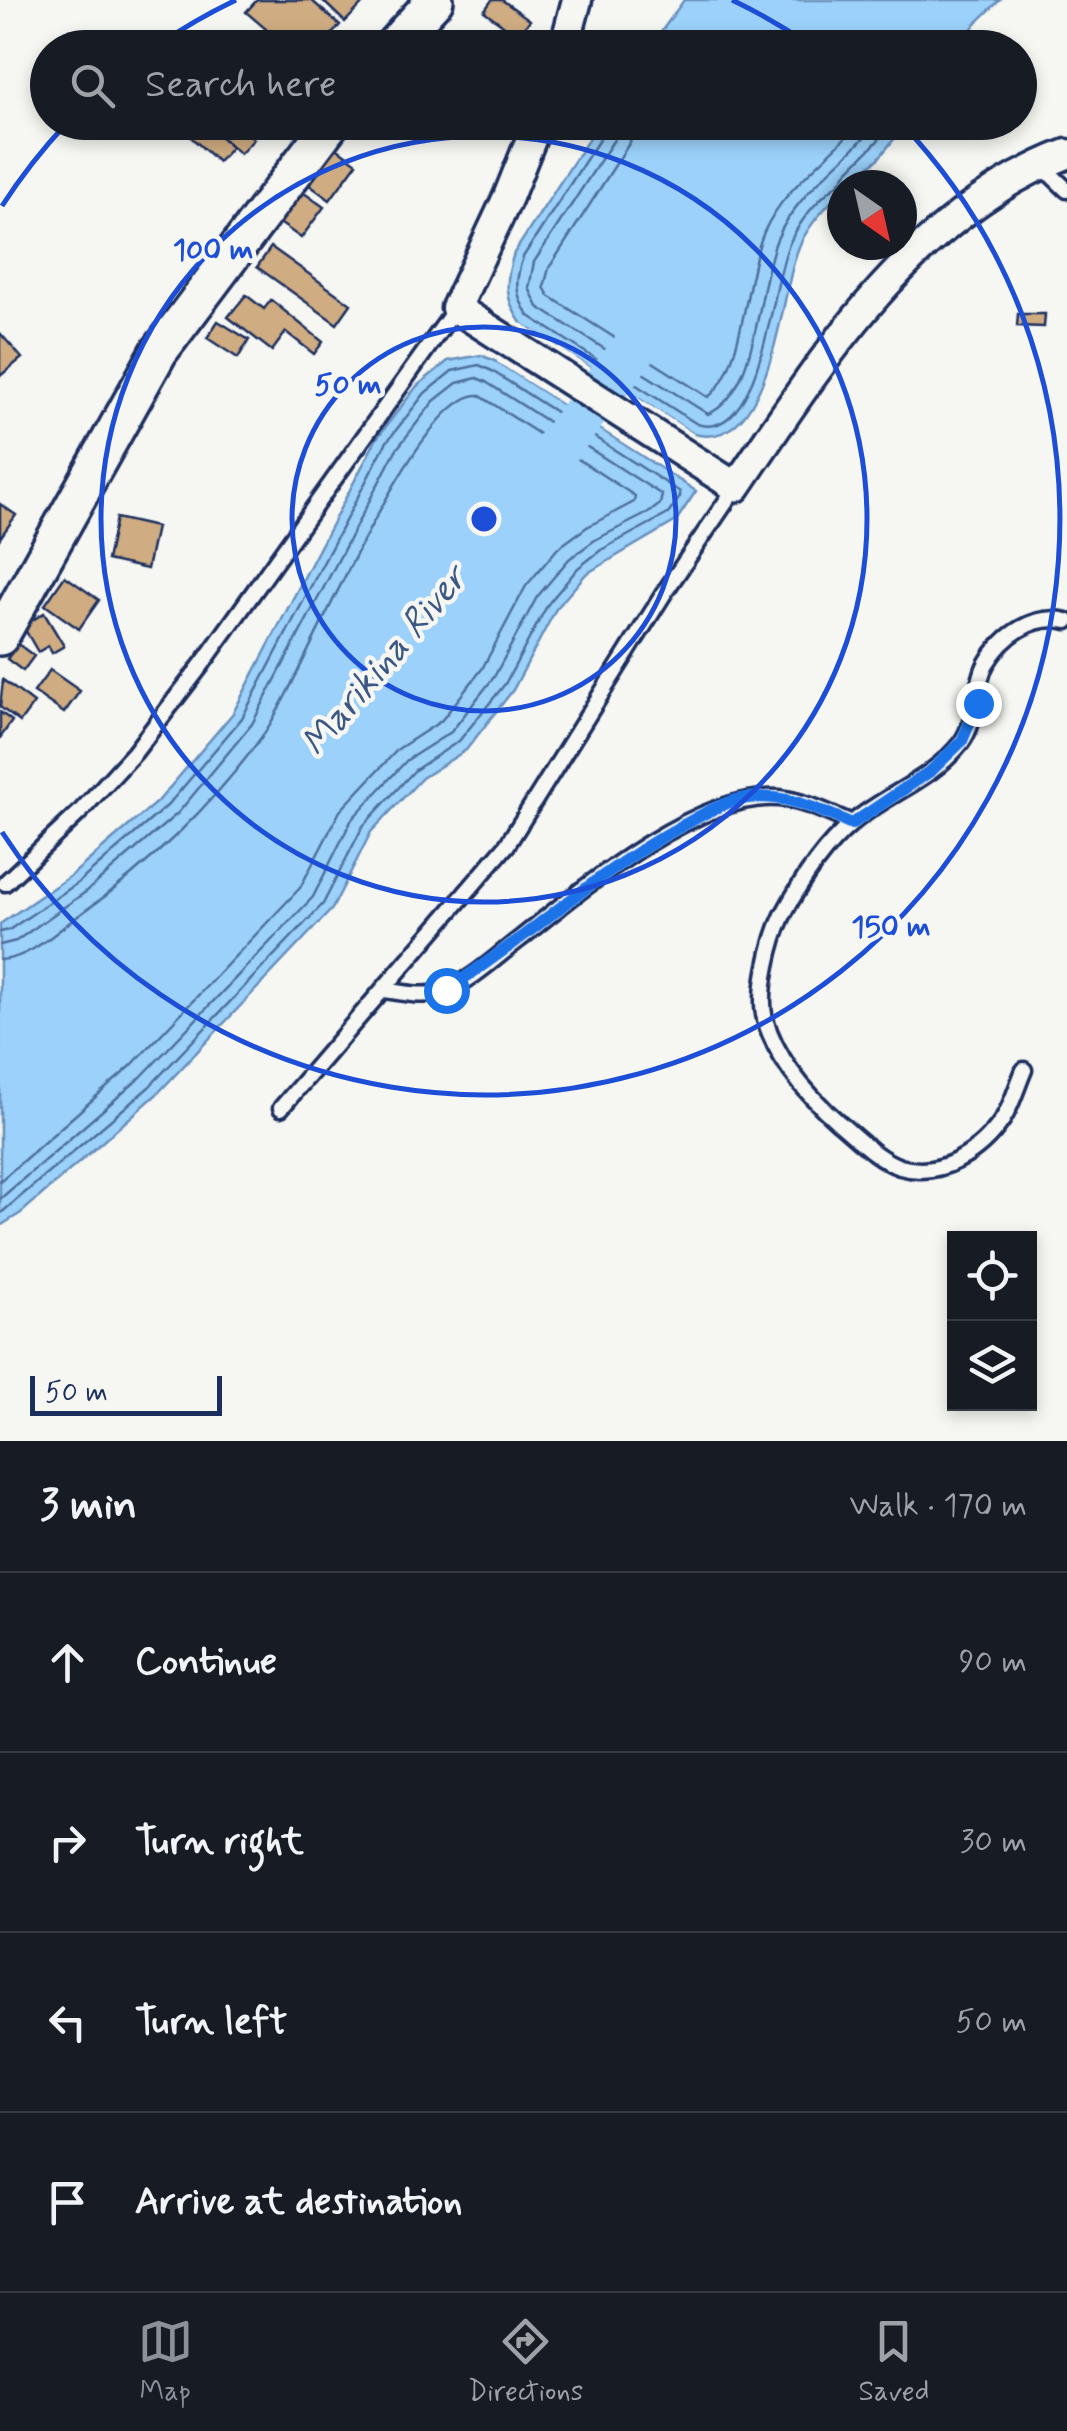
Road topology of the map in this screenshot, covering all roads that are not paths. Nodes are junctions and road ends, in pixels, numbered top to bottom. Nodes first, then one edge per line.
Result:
1 (435, 0) edge
2 (577, 0) edge
3 (407, 30) edge
4 (569, 30) edge
5 (318, 140) edge
6 (531, 140) edge
7 (1067, 154) edge
8 (1040, 164) junction
9 (1067, 190) edge
10 (456, 308) junction
11 (736, 487) junction
12 (1067, 621) edge
13 (0, 638) edge
14 (852, 824) junction
15 (5, 883) dead end
16 (385, 990) junction
17 (1024, 1070) dead end
18 (281, 1108) dead end

1 - 3 street
2 - 4 street
5 - 13 street
6 - 10 street
7 - 8 street
8 - 9 lane
8 - 11 street
10 - 11 street
10 - 15 lane
11 - 16 lane
12 - 14 lane
14 - 16 lane
14 - 17 lane
16 - 18 lane

